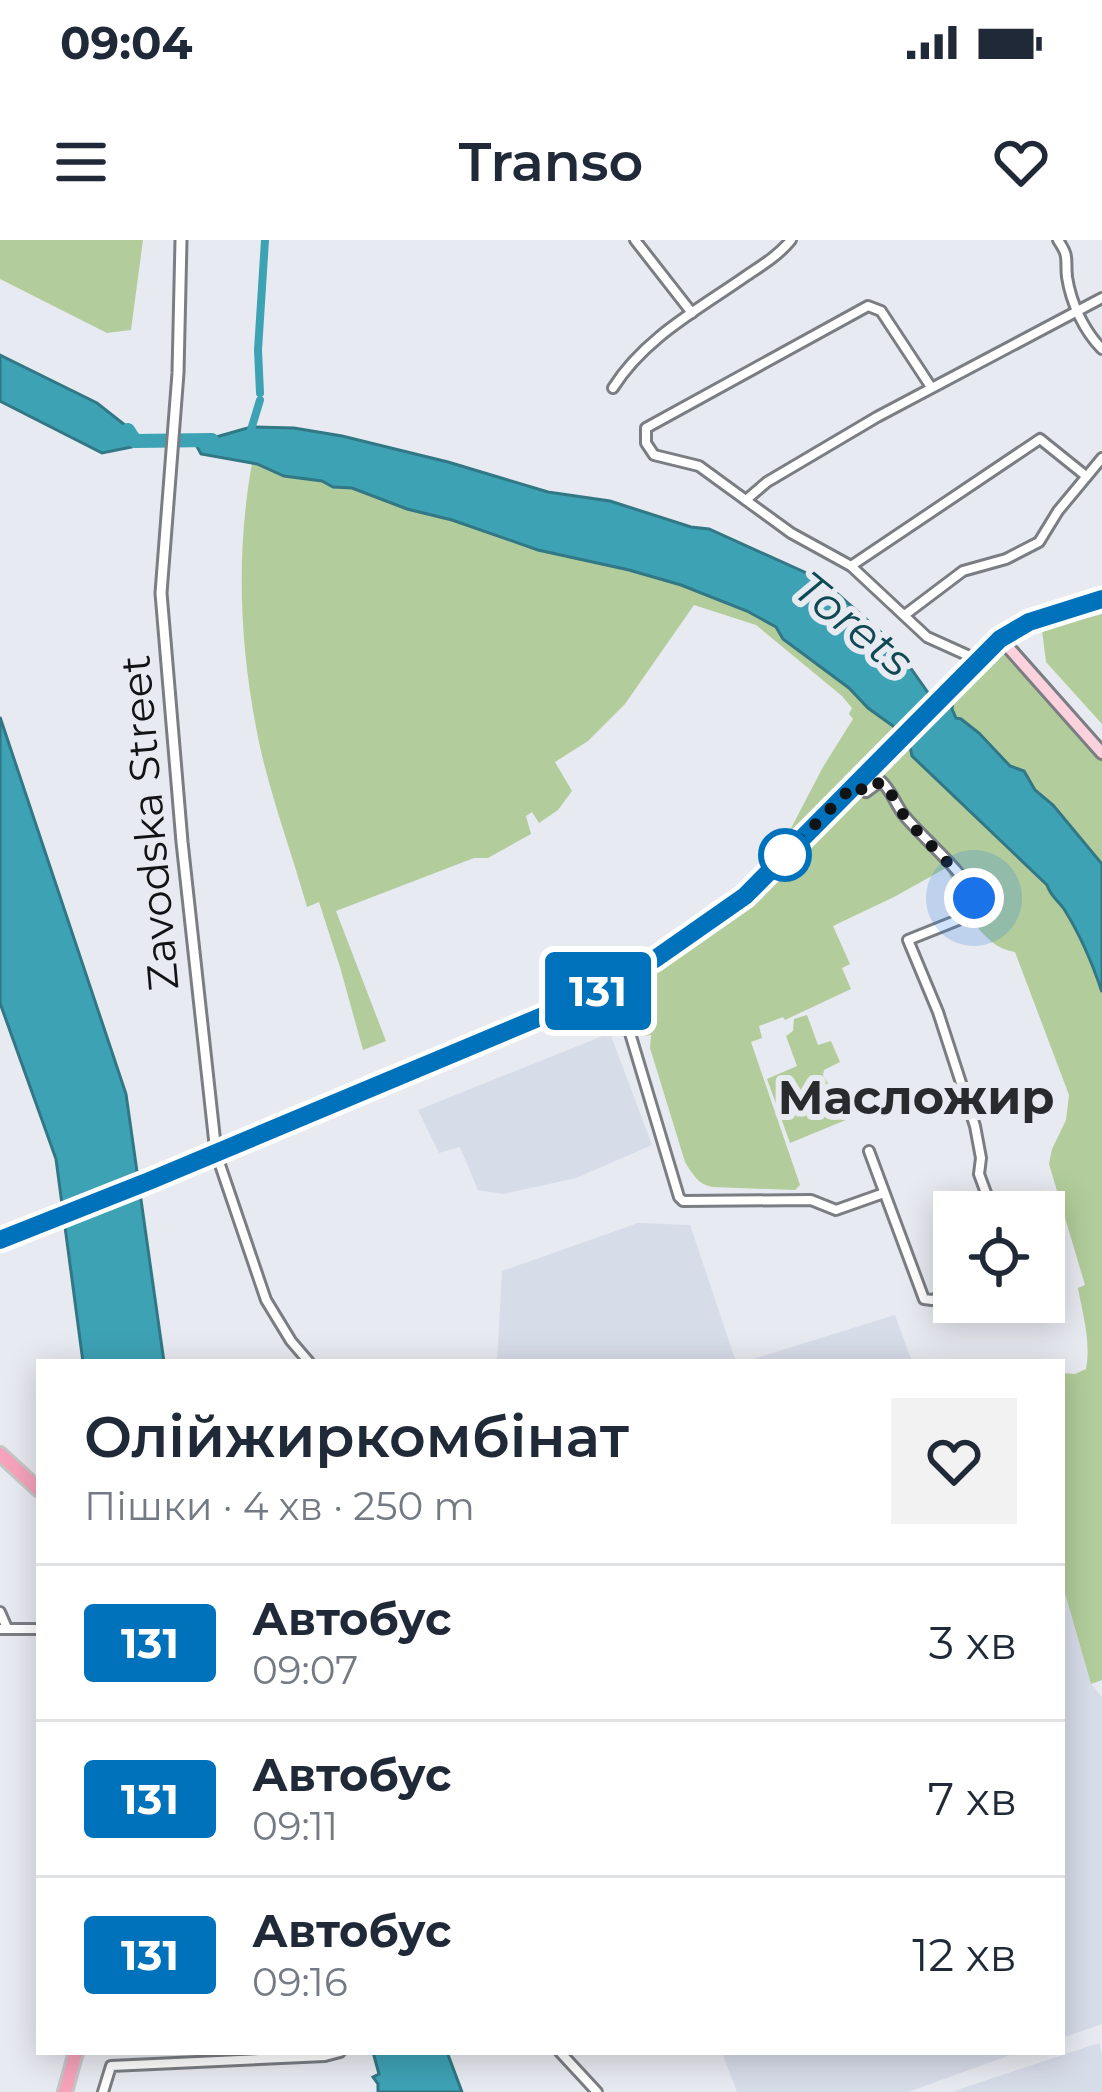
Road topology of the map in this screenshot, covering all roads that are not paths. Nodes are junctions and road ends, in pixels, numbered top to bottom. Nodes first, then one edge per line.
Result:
1 (181, 240) edge
2 (635, 240) edge
3 (791, 240) edge
4 (1058, 240) edge
5 (1102, 298) edge
6 (1077, 311) junction
7 (692, 313) junction
8 (1102, 350) edge
9 (932, 387) junction
10 (614, 388) dead end
11 (1102, 458) edge
12 (1086, 476) junction
13 (746, 500) junction
14 (851, 566) junction
15 (1102, 599) edge
16 (906, 614) junction
17 (1000, 639) junction
18 (977, 660) junction
19 (1102, 753) edge
20 (855, 784) junction
21 (615, 983) junction
22 (868, 1151) dead end
23 (217, 1153) junction
24 (986, 1191) edge
25 (884, 1193) junction
26 (4, 1234) edge
27 (933, 1300) edge
28 (306, 1359) edge
29 (0, 1454) edge
30 (36, 1487) edge
31 (0, 1612) edge
32 (3, 1629) edge
33 (36, 1629) edge
34 (75, 2055) edge
35 (329, 2055) edge
36 (563, 2055) edge
37 (65, 2092) edge
38 (103, 2092) edge
39 (597, 2092) edge

1 - 23 street, Zavodska Street
2 - 7 street
3 - 7 street
4 - 6 street
5 - 6 street
6 - 8 street
6 - 9 street
7 - 10 street
9 - 13 street
9 - 13 street
11 - 12 street
12 - 14 street
12 - 16 street
13 - 14 street
14 - 16 street
15 - 17 street
16 - 18 street
17 - 18 main road
17 - 19 main road
18 - 20 main road
20 - 21 main road
20 - 24 street
21 - 23 main road
21 - 25 street
22 - 25 street
23 - 26 main road
23 - 28 street
25 - 27 street
29 - 30 main road
31 - 32 street
32 - 33 street
34 - 37 main road
35 - 38 street
36 - 39 street

